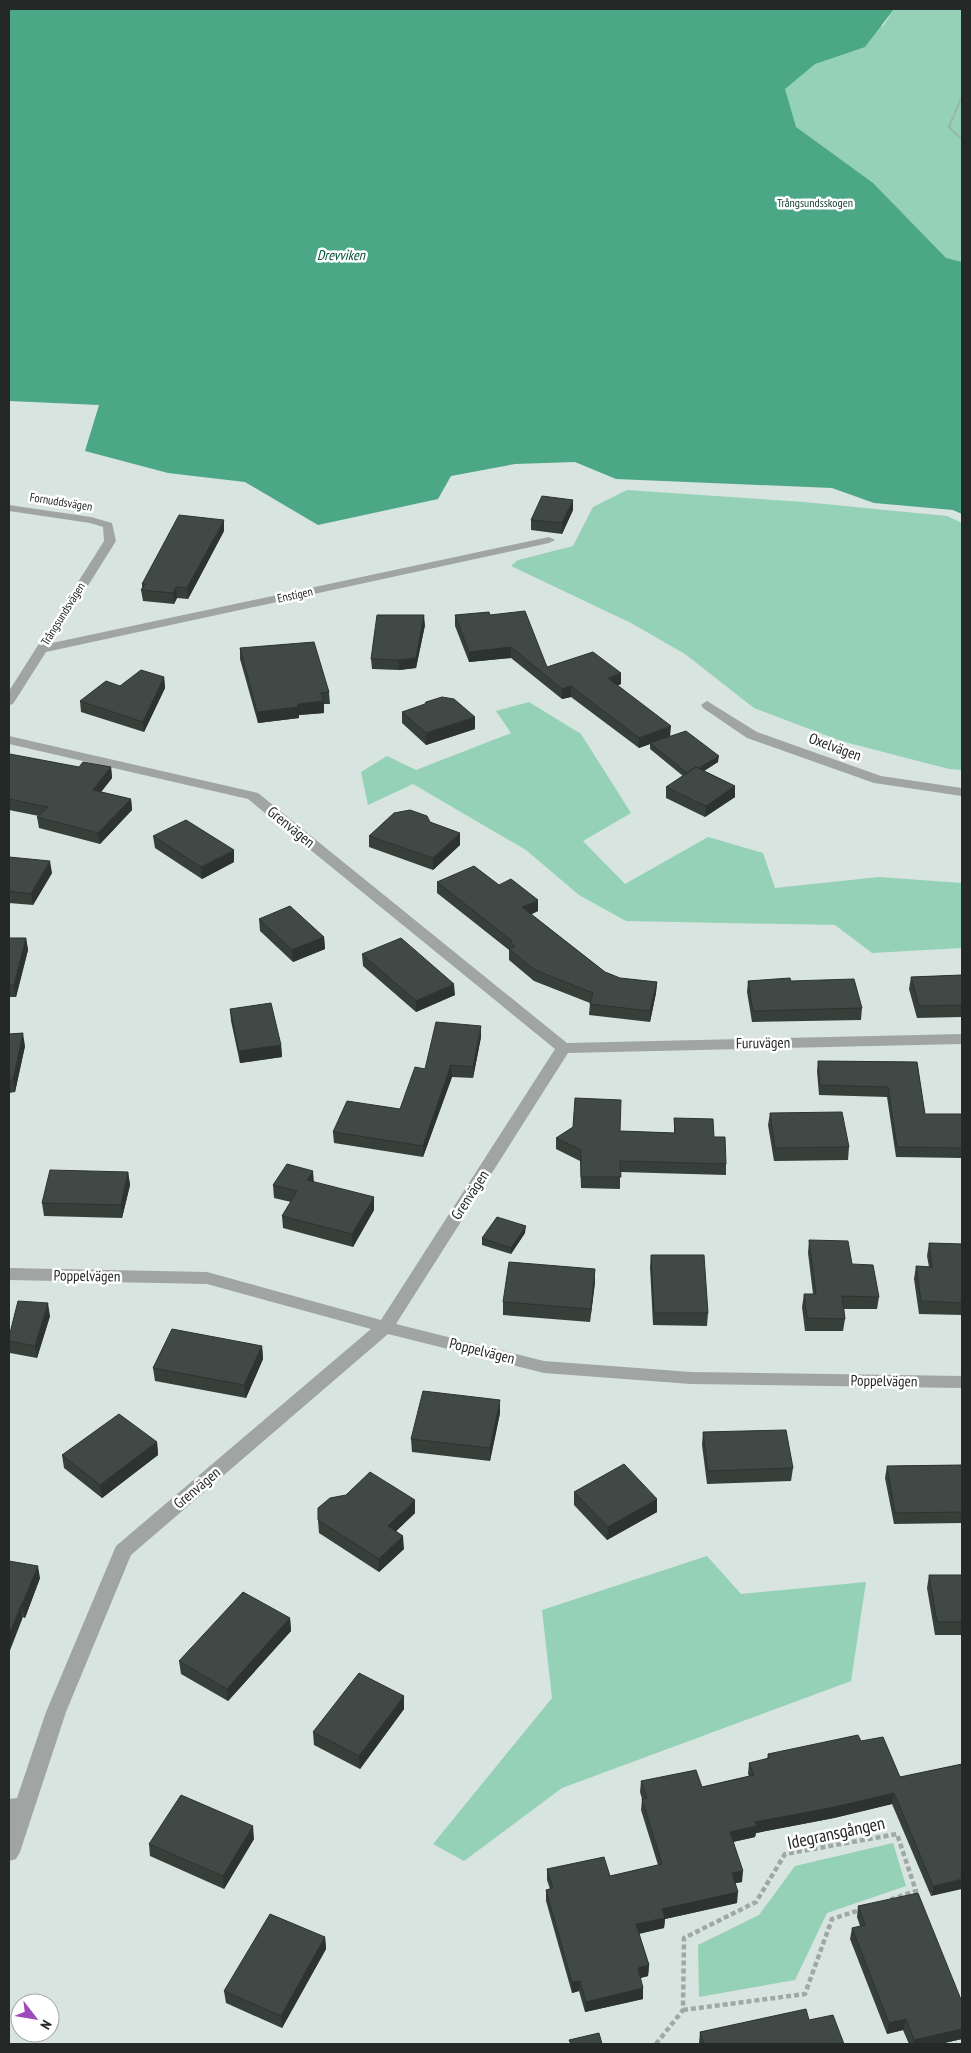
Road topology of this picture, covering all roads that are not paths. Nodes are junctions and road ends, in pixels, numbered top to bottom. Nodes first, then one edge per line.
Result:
1 (9, 508) edge
2 (108, 525) joint
3 (549, 540) dead end
4 (41, 649) junction
5 (11, 694) edge
6 (707, 705) dead end
7 (9, 740) edge
8 (962, 792) edge
9 (962, 1039) edge
10 (563, 1048) junction
11 (9, 1274) edge
12 (385, 1328) junction
13 (962, 1382) edge
14 (17, 1807) edge
15 (9, 1852) edge

1 - 2 street, Fornuddsvägen
2 - 4 street, Trångsundsvägen
3 - 4 street, Enstigen
4 - 5 street, Trångsundsvägen
6 - 8 street, Oxelvägen
7 - 10 street, Grenvägen
9 - 10 street, Furuvägen
10 - 12 street, Grenvägen
11 - 12 street, Poppelvägen
12 - 13 street, Poppelvägen
12 - 14 street, Grenvägen
14 - 15 street, Grenvägen

